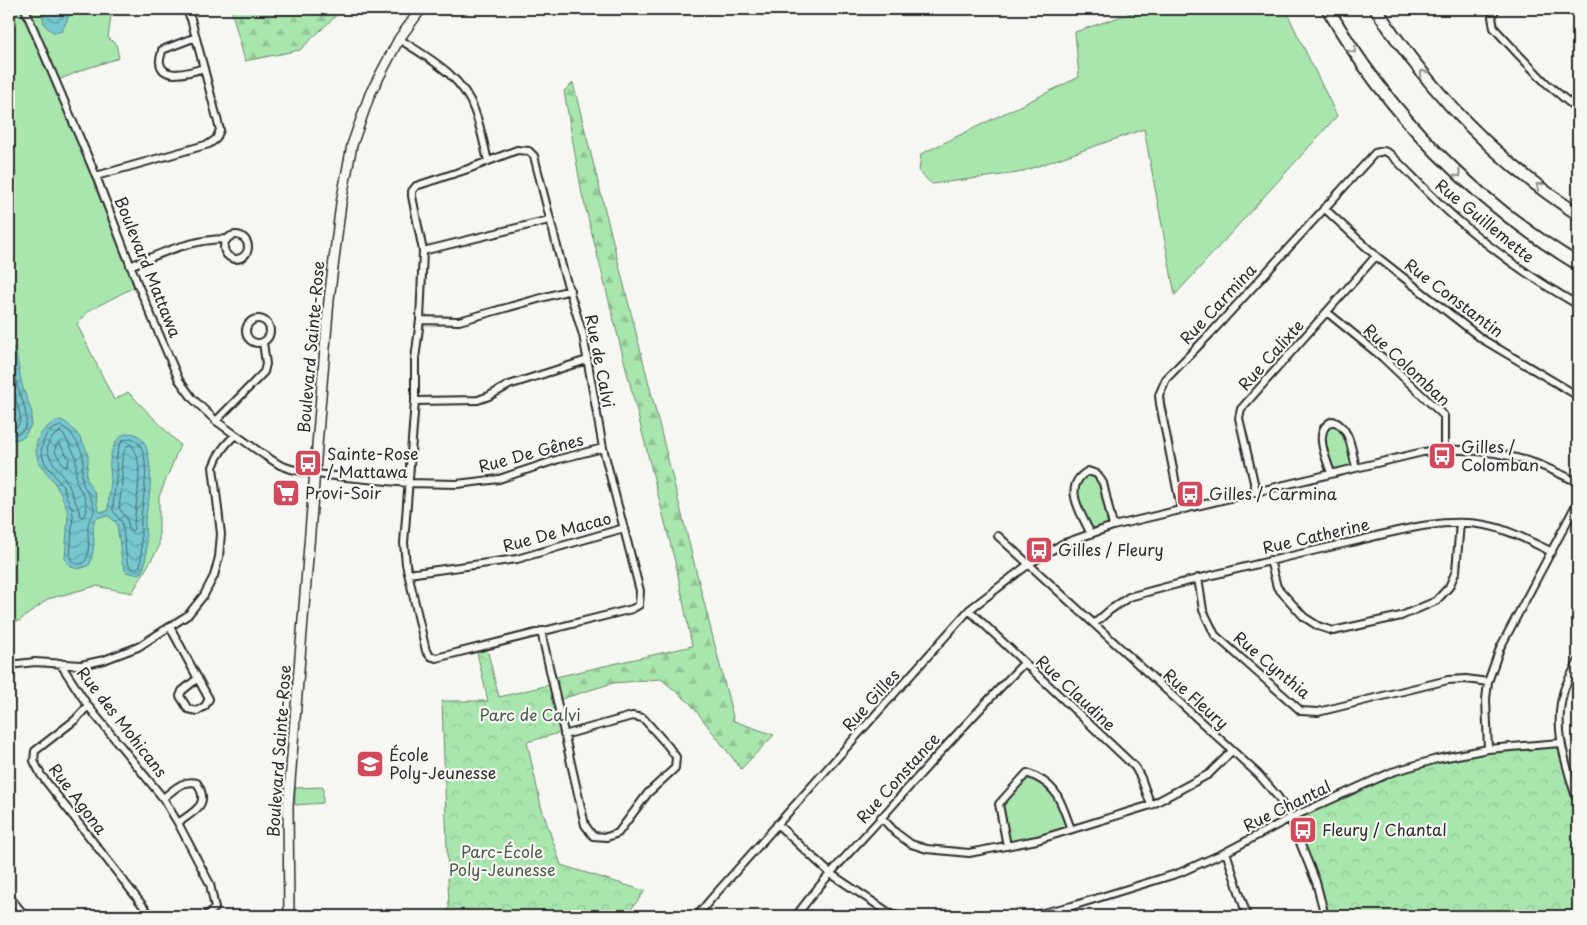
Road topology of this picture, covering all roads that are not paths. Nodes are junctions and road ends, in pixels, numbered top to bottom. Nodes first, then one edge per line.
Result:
1 (25, 9) edge
2 (186, 9) edge
3 (421, 9) edge
4 (1328, 9) edge
5 (1376, 9) edge
6 (1496, 9) edge
7 (196, 37) junction
8 (399, 39) junction
9 (204, 68) junction
10 (1578, 110) edge
11 (1382, 151) joint
12 (488, 161) junction
13 (96, 176) junction
14 (1324, 208) junction
15 (1578, 214) edge
16 (549, 220) junction
17 (226, 239) dead end
18 (422, 251) junction
19 (1376, 256) junction
20 (1578, 264) edge
21 (130, 266) junction
22 (570, 290) junction
23 (1578, 305) edge
24 (1328, 313) junction
25 (420, 320) junction
26 (263, 342) dead end
27 (587, 360) junction
28 (1578, 396) edge
29 (415, 401) junction
30 (216, 421) junction
31 (235, 435) junction
32 (604, 448) junction
33 (1444, 449) junction
34 (1356, 467) junction
35 (1331, 473) junction
36 (316, 474) junction
37 (1578, 482) edge
38 (408, 483) junction
39 (1256, 491) junction
40 (1578, 501) edge
41 (1181, 509) junction
42 (1460, 523) junction
43 (1113, 526) junction
44 (624, 528) junction
45 (1091, 534) junction
46 (998, 536) dead end
47 (1552, 552) junction
48 (1270, 560) junction
49 (1029, 564) junction
50 (408, 574) junction
51 (1198, 578) junction
52 (969, 610) junction
53 (1094, 624) junction
54 (170, 626) junction
55 (541, 631) junction
56 (1024, 662) junction
57 (1578, 662) edge
58 (60, 663) junction
59 (9, 665) edge
60 (198, 678) junction
61 (1488, 682) junction
62 (88, 706) junction
63 (564, 735) junction
64 (1560, 743) junction
65 (1488, 749) junction
66 (1232, 751) junction
67 (163, 798) junction
68 (1578, 804) edge
69 (1152, 805) junction
70 (881, 817) junction
71 (1290, 818) junction
72 (178, 823) junction
73 (777, 824) junction
74 (1070, 830) junction
75 (1006, 846) junction
76 (1226, 852) junction
77 (831, 874) junction
78 (9, 896) edge
79 (891, 915) edge
80 (25, 916) edge
81 (151, 916) edge
82 (206, 916) edge
83 (289, 916) edge
84 (697, 916) edge
85 (796, 916) edge
86 (898, 916) edge
87 (1030, 916) edge
88 (1247, 916) edge
89 (1325, 916) edge

1 - 13 street, Boulevard Mattawa
2 - 7 street
3 - 8 street, Boulevard Sainte-Rose
4 -> 20 highway
15 -> 5 highway
6 - 10 street
7 - 9 street
7 - 9 street
8 - 12 street
8 - 36 street, Boulevard Sainte-Rose
9 - 13 street
11 - 14 street, Rue Carmina
11 - 23 street, Rue Guillemette
12 - 16 street, Rue de Calvi
12 - 18 street, Rue de Calvi
13 - 21 street, Boulevard Mattawa
14 - 19 street, Rue Constantin
14 - 41 street, Rue Carmina
16 - 18 street
16 - 22 street, Rue de Calvi
17 - 21 street
18 - 25 street, Rue de Calvi
19 - 24 street, Rue Calixte
19 - 28 street, Rue Constantin
21 - 30 street, Boulevard Mattawa
22 - 25 street
22 - 27 street, Rue de Calvi
24 - 33 street, Rue Colomban
24 - 39 street, Rue Calixte
25 - 29 street, Rue de Calvi
26 - 30 street
27 - 29 street
27 - 32 street, Rue de Calvi
29 - 38 street, Rue de Calvi
30 - 31 street, Boulevard Mattawa
31 - 36 street, Boulevard Mattawa
31 - 54 street
32 - 38 street, Rue De Gênes
32 - 44 street, Rue de Calvi
33 - 34 street, Rue Gilles
33 - 37 street, Rue Gilles
34 - 35 street, Rue Gilles
34 - 35 street
35 - 39 street, Rue Gilles
36 - 38 street, Rue De Gênes
36 - 83 street, Boulevard Sainte-Rose
38 - 50 street, Rue de Calvi
39 - 41 street, Rue Gilles
40 - 47 street
41 - 43 street, Rue Gilles
42 - 47 street, Rue Catherine
42 - 48 street, Rue Catherine
42 - 48 street
43 - 45 street, Rue Gilles
43 - 45 street
44 - 50 street, Rue De Macao
44 - 55 street, Rue de Calvi
45 - 49 street, Rue Gilles
46 - 49 street, Rue Fleury
47 - 61 street
48 - 51 street, Rue Catherine
49 - 52 street, Rue Gilles
49 - 53 street, Rue Fleury
50 - 55 street, Rue de Calvi
51 - 53 street, Rue Catherine
51 - 61 street, Rue Cynthia
52 - 56 street, Rue Claudine
52 - 73 street, Rue Gilles
53 - 66 street, Rue Fleury
54 - 58 street
54 - 60 street
55 - 63 street
56 - 69 street, Rue Claudine
56 - 70 street, Rue Constance
57 - 64 street
58 - 59 street
58 - 62 street, Rue des Mohicans
60 - 60 street
61 - 65 street
62 - 67 street, Rue des Mohicans
62 - 81 street, Rue Agona
63 - 63 street
64 - 65 street, Rue Chantal
64 - 68 street
65 - 71 street, Rue Chantal
66 - 69 street
66 - 71 street, Rue Fleury
67 - 72 street, Rue des Mohicans
67 - 72 street, Rue des Mohicans
69 - 74 street
70 - 75 street
70 - 77 street, Rue Constance
71 - 76 street, Rue Chantal
71 - 89 street, Rue Fleury
72 - 82 street, Rue des Mohicans
73 - 77 street
73 - 84 street, Rue Gilles
74 - 75 street
74 - 75 street
76 - 87 street, Rue Chantal
76 - 88 street
77 - 79 street
77 - 85 street, Rue Constance
78 - 80 street
79 - 86 street

